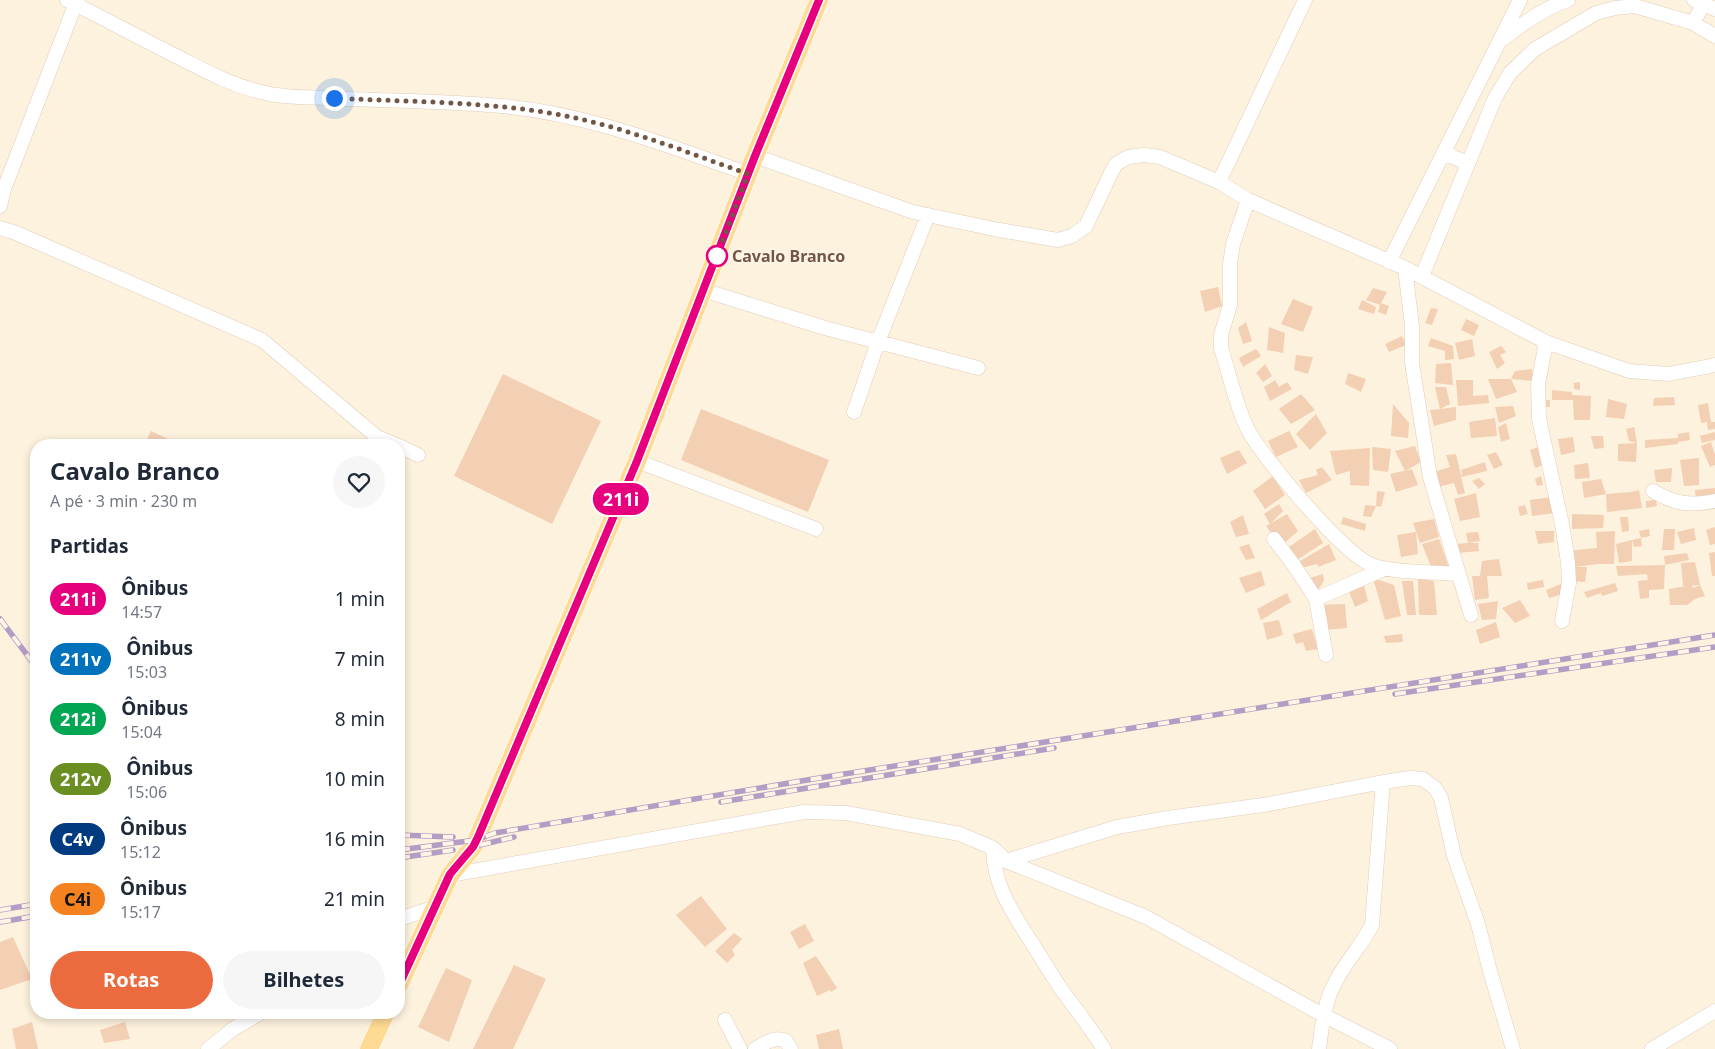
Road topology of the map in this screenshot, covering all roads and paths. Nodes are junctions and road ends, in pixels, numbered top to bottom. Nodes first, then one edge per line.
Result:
1 (819, 0) edge
2 (1305, 0) edge
3 (1520, 0) edge
4 (1568, 0) edge
5 (73, 1) edge
6 (1705, 4) edge
7 (1693, 23) junction
8 (1715, 36) edge
9 (1499, 43) junction
10 (1444, 153) junction
11 (755, 156) junction
12 (1468, 163) junction
13 (748, 174) junction
14 (1219, 182) junction
15 (1248, 200) junction
16 (0, 206) edge
17 (928, 215) junction
18 (0, 228) edge
19 (1389, 262) junction
20 (1404, 268) junction
21 (1422, 276) junction
22 (703, 290) junction
23 (878, 342) junction
24 (1546, 342) junction
25 (1715, 365) edge
26 (978, 368) dead end
27 (854, 412) dead end
28 (382, 439) edge
29 (405, 449) edge
30 (418, 455) dead end
31 (637, 461) junction
32 (1652, 491) dead end
33 (1715, 501) edge
34 (816, 529) dead end
35 (1274, 539) dead end
36 (1384, 568) junction
37 (1459, 574) junction
38 (1316, 599) junction
39 (1471, 615) dead end
40 (1562, 621) dead end
41 (1326, 655) dead end
42 (1383, 782) junction
43 (993, 848) junction
44 (1006, 861) junction
45 (450, 874) junction
46 (436, 907) junction
47 (405, 917) edge
48 (405, 972) edge
49 (1715, 1011) edge
50 (1323, 1015) junction
51 (250, 1019) edge
52 (383, 1019) edge
53 (725, 1020) dead end
54 (208, 1049) edge
55 (369, 1049) edge
56 (740, 1049) edge
57 (755, 1049) edge
58 (791, 1049) edge
59 (1104, 1049) edge
60 (1320, 1049) edge
61 (1390, 1049) edge
62 (1513, 1049) edge
63 (1652, 1049) edge

1 - 11 main road
2 - 14 street
3 - 9 street
4 - 9 street
5 - 13 street
5 - 16 street
6 - 7 street
7 - 8 street
7 - 12 street
9 - 10 street
10 - 12 street
10 - 19 street
11 - 13 main road
11 - 17 street
12 - 21 street
13 - 22 main road
14 - 15 street
14 - 17 street
15 - 19 street
15 - 36 street
17 - 23 street
18 - 28 street
19 - 20 street
20 - 21 street
20 - 37 street
21 - 24 street
22 - 23 street
22 - 31 main road
23 - 26 street
23 - 27 street
24 - 25 street
24 - 40 street
29 - 30 street
31 - 34 street
31 - 45 main road
32 - 33 street
35 - 38 street
36 - 37 street
36 - 38 street
37 - 39 street
38 - 41 street
42 - 44 street
42 - 50 street
42 - 62 street
43 - 44 street
43 - 45 street
43 - 59 street
44 - 50 street
45 - 46 main road
46 - 47 street
46 - 48 main road
49 - 63 street
50 - 60 street
50 - 61 street
51 - 54 street
52 - 55 main road
53 - 56 street
57 - 58 street

